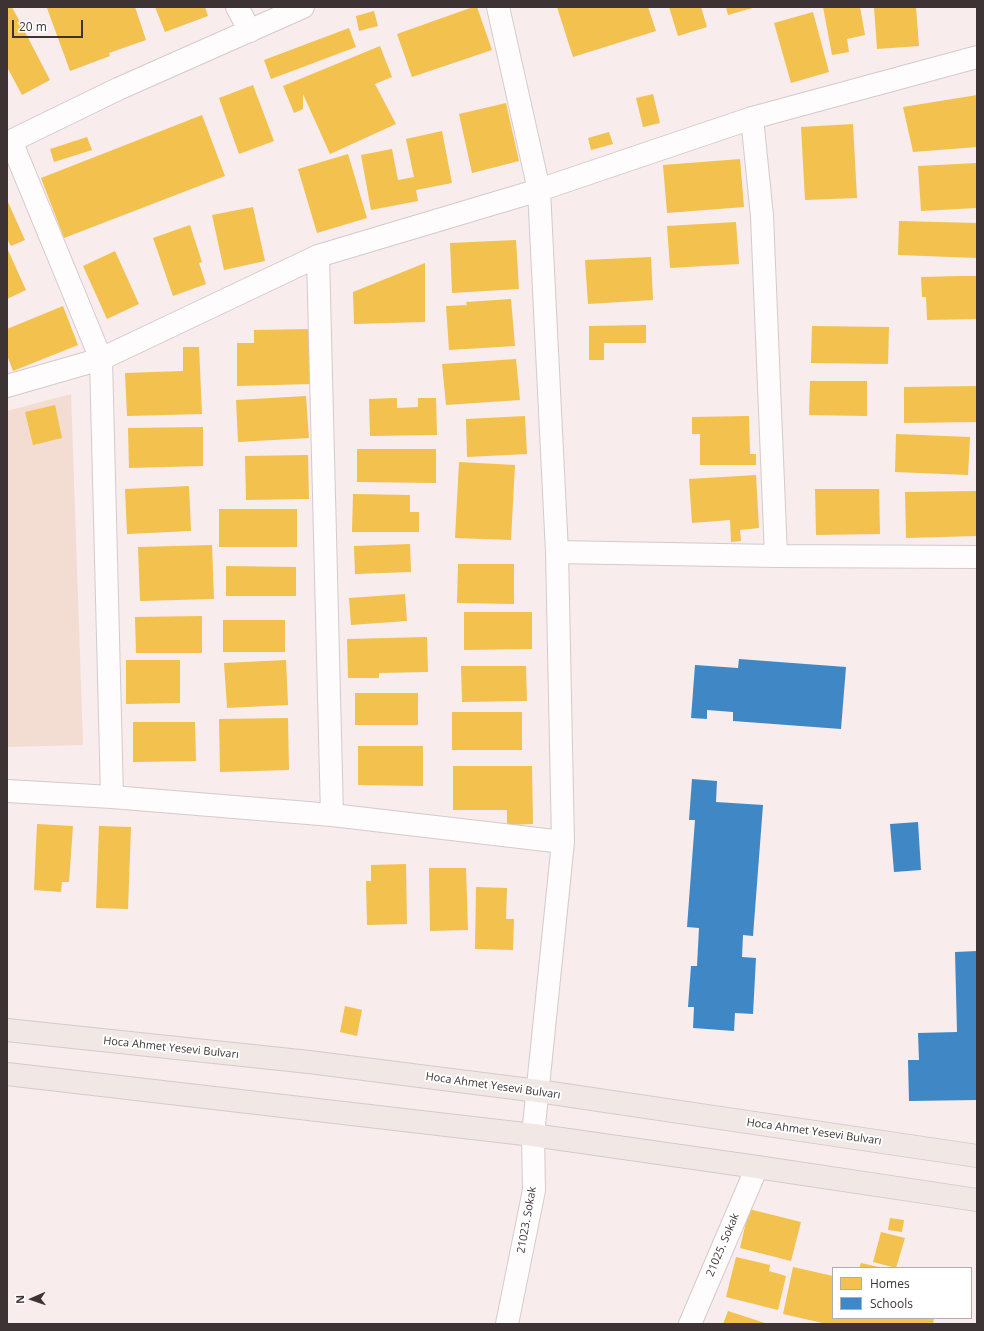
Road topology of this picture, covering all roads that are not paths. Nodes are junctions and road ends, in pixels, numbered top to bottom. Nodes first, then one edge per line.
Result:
1 (237, 7) edge
2 (303, 7) edge
3 (498, 7) edge
4 (250, 31) junction
5 (977, 57) edge
6 (752, 118) junction
7 (9, 142) edge
8 (539, 190) junction
9 (318, 256) junction
10 (101, 359) junction
11 (7, 386) edge
12 (557, 552) junction
13 (776, 556) junction
14 (977, 557) edge
15 (7, 791) edge
16 (112, 797) junction
17 (332, 815) junction
18 (563, 842) junction
19 (7, 1030) edge
20 (7, 1074) edge
21 (538, 1092) junction
22 (533, 1135) junction
23 (977, 1156) edge
24 (757, 1167) junction
25 (977, 1200) edge
26 (507, 1324) edge
27 (690, 1324) edge

1 - 4 street
2 - 4 street
3 - 8 street, 21023. Sokak
4 - 7 street
5 - 6 street
6 - 8 street
6 - 13 street
7 - 10 street
8 - 9 street
8 - 12 street, 21023. Sokak
9 - 10 street
9 - 17 street
10 - 11 street
10 - 16 street
12 - 13 street
12 - 18 street, 21023. Sokak
13 - 14 street
15 - 16 street
16 - 17 street
17 - 18 street
18 - 21 street, 21023. Sokak
19 - 21 main road, Hoca Ahmet Yesevi Bulvarı
20 - 22 main road
21 - 22 street, 21023. Sokak
21 - 23 main road, Hoca Ahmet Yesevi Bulvarı
22 - 24 main road
22 - 26 street, 21023. Sokak
24 - 25 main road
24 - 27 street, 21025. Sokak

